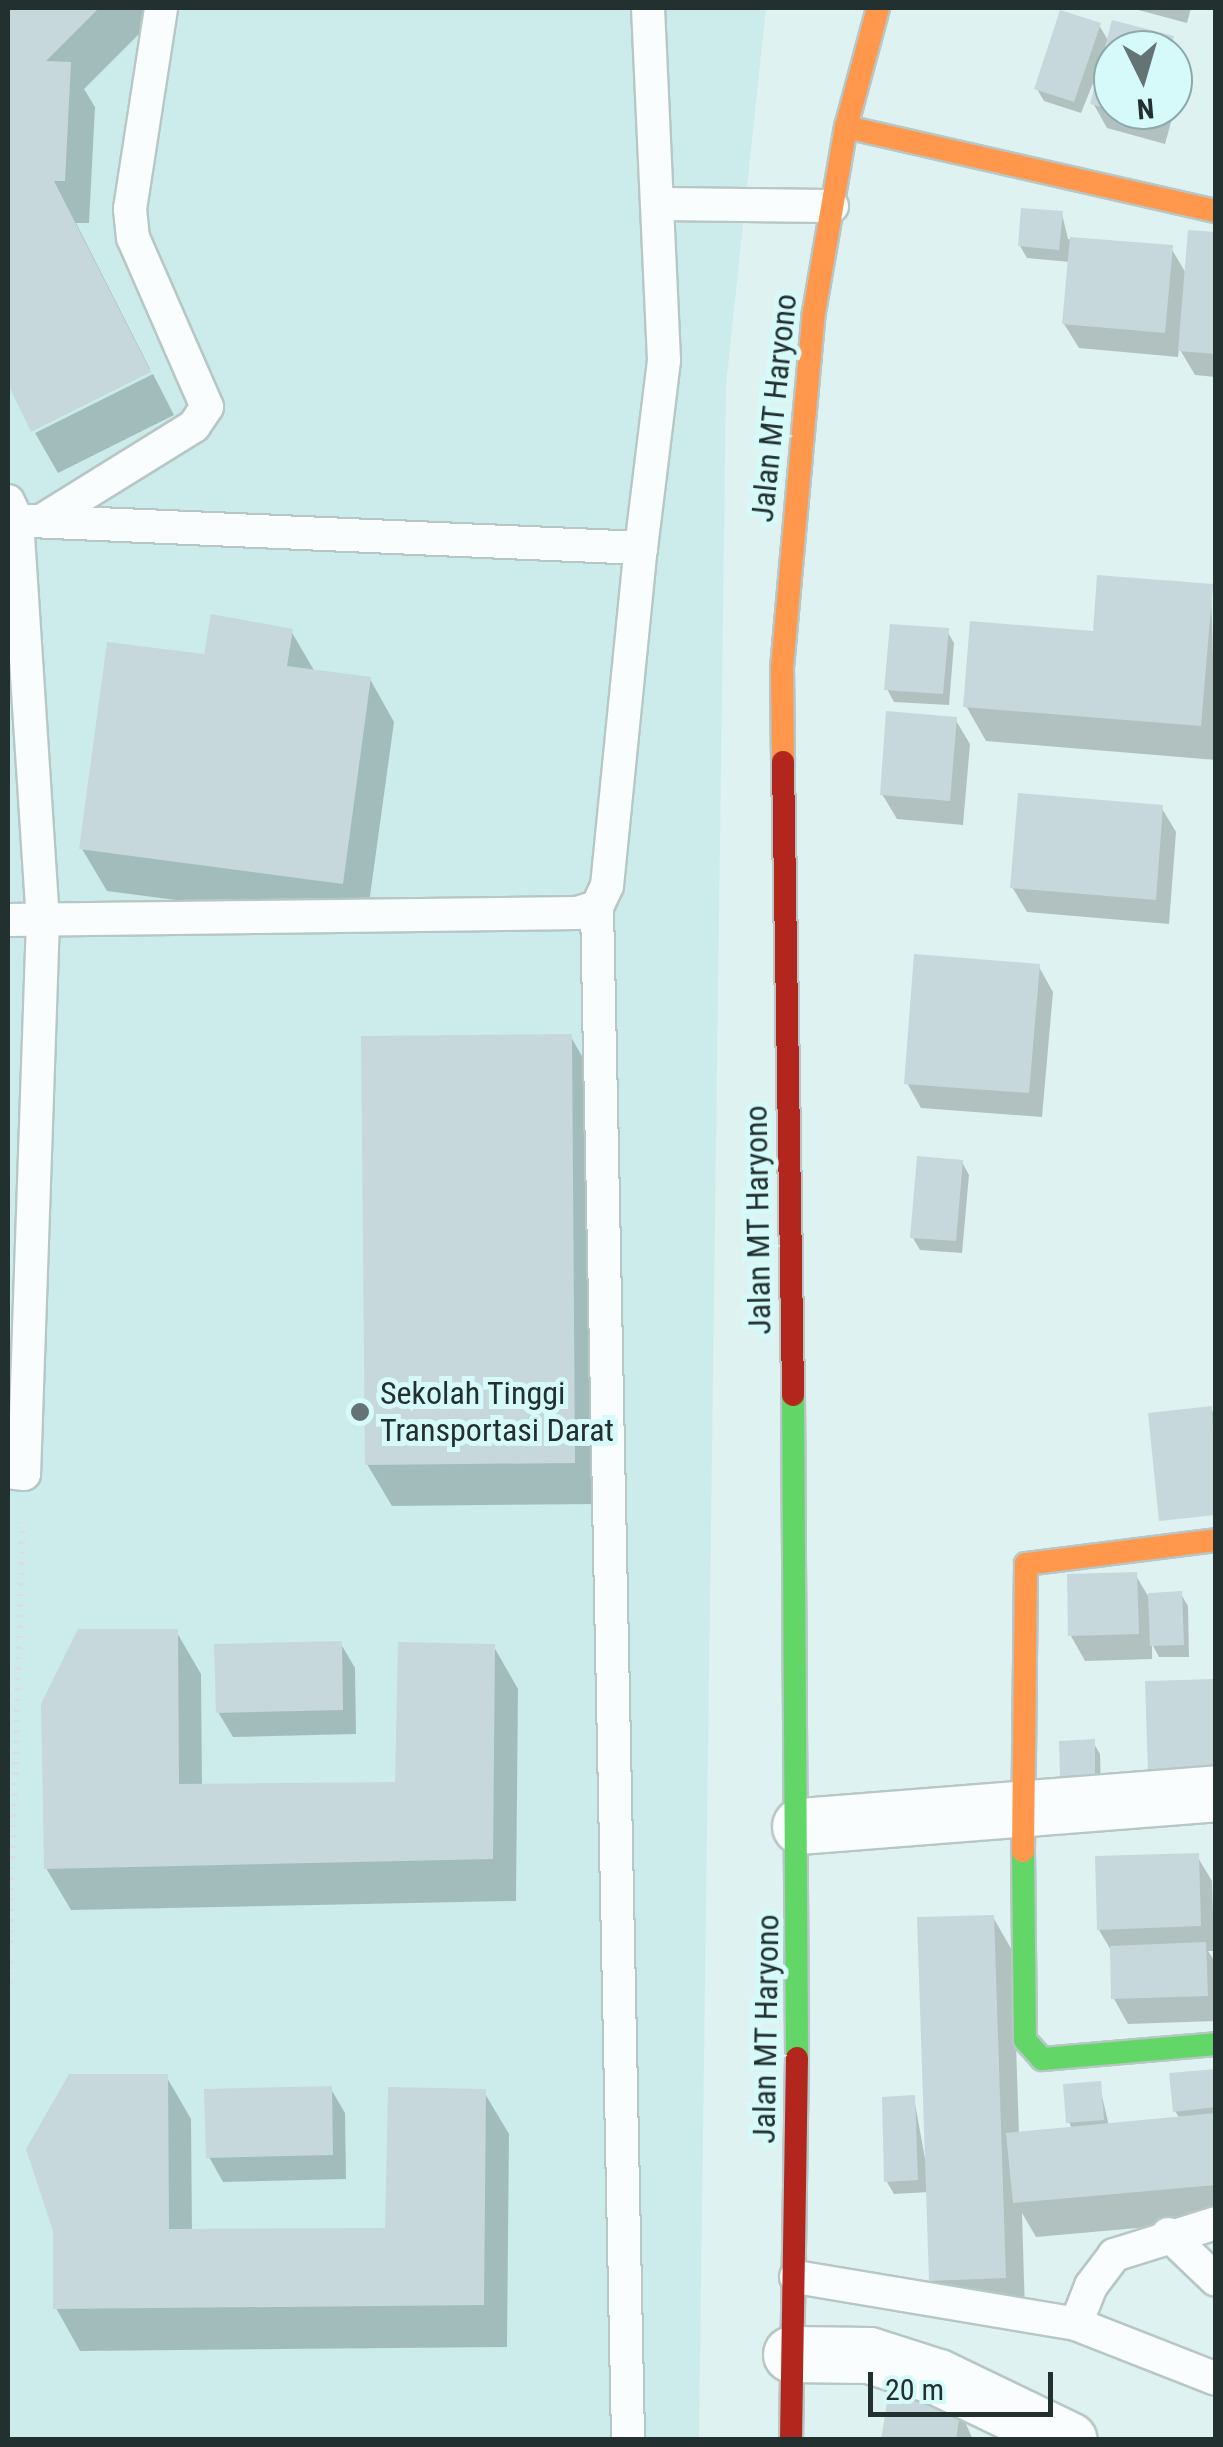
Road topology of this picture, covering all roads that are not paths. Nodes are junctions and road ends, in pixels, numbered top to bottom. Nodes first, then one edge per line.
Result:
1 (161, 8) edge
2 (648, 8) edge
3 (878, 8) edge
4 (846, 127) junction
5 (658, 204) junction
6 (832, 206) junction
7 (1216, 211) edge
8 (18, 515) edge
9 (641, 548) junction
10 (597, 907) junction
11 (8, 920) edge
12 (43, 920) junction
13 (16, 1473) edge
14 (1216, 1540) edge
15 (1216, 1794) edge
16 (1025, 1806) junction
17 (800, 1826) junction
18 (1216, 2044) edge
19 (1216, 2223) edge
20 (1168, 2234) junction
21 (796, 2277) junction
22 (1216, 2280) edge
23 (1076, 2324) junction
24 (791, 2354) junction
25 (1216, 2379) edge
26 (628, 2440) edge
27 (791, 2440) edge
28 (1069, 2440) edge

1 - 8 lane
2 - 5 lane
3 - 4 main road, Jalan MT Haryono
4 - 6 main road, Jalan MT Haryono
4 - 7 main road
5 - 6 lane
5 - 9 lane
6 - 17 main road, Jalan MT Haryono
8 - 9 lane
8 - 12 lane
9 - 10 lane
10 - 12 lane
10 - 26 lane
11 - 12 lane
12 - 13 lane
14 - 16 main road
15 - 16 street
16 - 17 street
16 - 18 main road
17 - 21 main road, Jalan MT Haryono
19 - 20 lane
20 - 22 lane
20 - 23 lane
21 - 23 lane
21 - 24 main road, Jalan MT Haryono
23 - 25 lane
24 - 27 main road, Jalan MT Haryono
24 - 28 street

